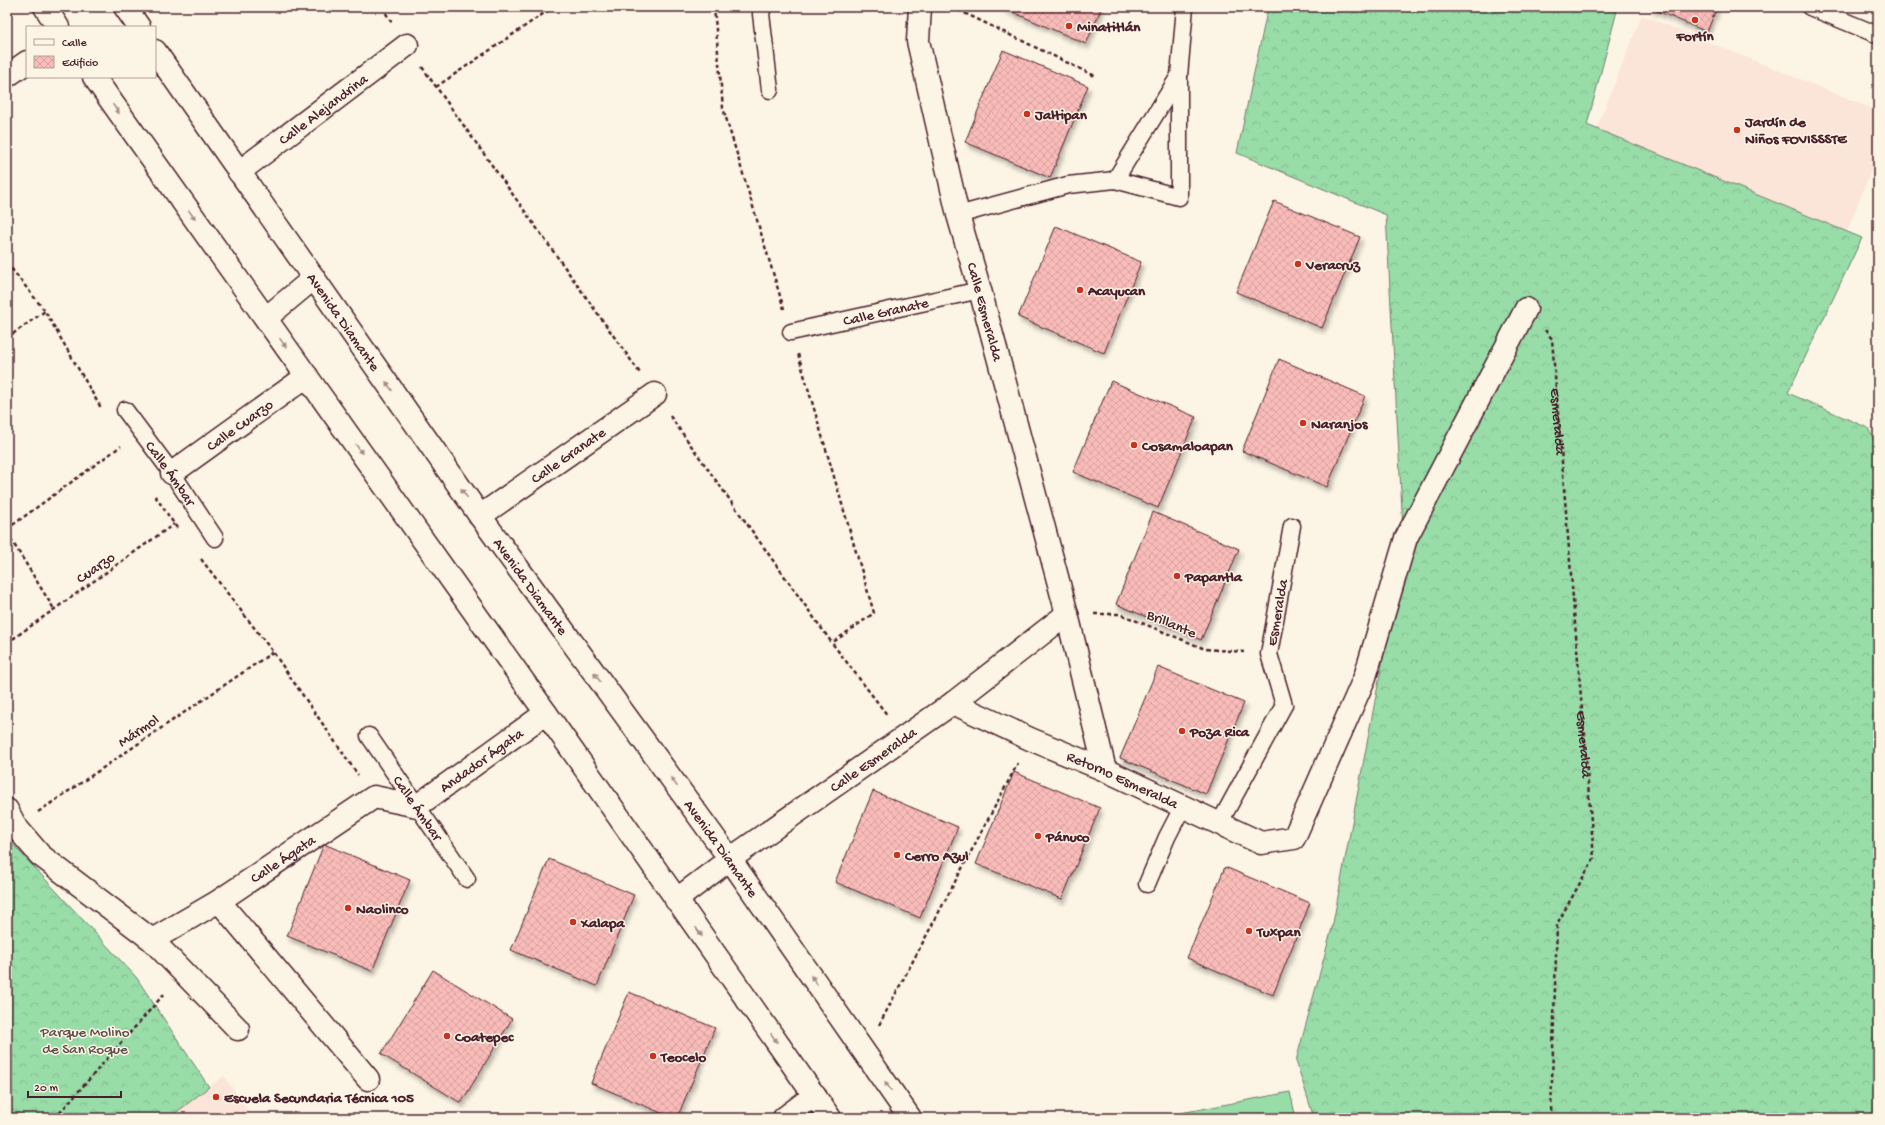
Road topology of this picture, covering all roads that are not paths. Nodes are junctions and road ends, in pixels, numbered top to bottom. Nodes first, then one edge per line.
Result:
1 (45, 7) edge
2 (125, 7) edge
3 (763, 7) edge
4 (920, 7) edge
5 (1185, 7) edge
6 (1810, 7) edge
7 (57, 26) edge
8 (137, 26) edge
9 (1878, 35) edge
10 (407, 45) dead end
11 (156, 52) edge
12 (26, 63) edge
13 (7, 76) edge
14 (1179, 76) junction
15 (95, 78) edge
16 (770, 90) dead end
17 (239, 172) junction
18 (1115, 180) junction
19 (958, 215) junction
20 (314, 278) junction
21 (980, 290) junction
22 (1526, 309) road end
23 (266, 318) junction
24 (791, 332) dead end
25 (307, 376) junction
26 (655, 394) dead end
27 (125, 410) dead end
28 (172, 473) junction
29 (480, 516) junction
30 (1292, 526) dead end
31 (215, 538) dead end
32 (1067, 614) junction
33 (953, 703) junction
34 (546, 713) junction
35 (369, 736) dead end
36 (1105, 770) junction
37 (417, 806) junction
38 (1182, 808) junction
39 (12, 819) edge
40 (1219, 824) junction
41 (730, 859) junction
42 (467, 879) dead end
43 (1147, 884) dead end
44 (676, 900) junction
45 (219, 901) junction
46 (152, 940) junction
47 (238, 1029) dead end
48 (368, 1079) dead end
49 (814, 1095) junction
50 (784, 1118) edge
51 (830, 1118) edge
52 (910, 1118) edge

1 - 7 street
2 - 8 street
3 - 16 lane
4 - 19 street, Calle Esmeralda
5 - 14 lane
6 - 9 lane
10 - 17 street, Calle Alejandrina
11 - 17 street, Avenida Diamante
12 - 13 street
14 - 18 lane
14 - 18 lane
15 -> 23 street
17 - 20 street, Avenida Diamante
18 - 19 lane
19 - 21 street, Calle Esmeralda
20 - 23 street
29 -> 20 street, Avenida Diamante
21 - 24 lane, Calle Granate
21 - 32 street, Calle Esmeralda
22 - 40 street, Retorno Esmeralda
23 -> 25 street
25 - 28 street, Calle Cuarzo
25 -> 34 street
26 - 29 street, Calle Granate
27 - 28 lane, Calle Ámbar
28 - 31 lane, Calle Ámbar
41 -> 29 street, Avenida Diamante
30 - 40 lane, Esmeralda
32 - 33 street, Calle Esmeralda
32 - 36 street, Calle Esmeralda
33 - 36 street, Retorno Esmeralda
33 - 41 street, Calle Esmeralda
34 - 37 street, Andador Ágata
34 - 44 street
35 - 37 lane, Calle Ámbar
36 - 38 street, Retorno Esmeralda
37 - 42 lane, Calle Ámbar
37 - 45 street, Calle Ágata
38 - 40 street, Retorno Esmeralda
38 - 43 lane
39 - 46 street
41 - 44 street, Calle Esmeralda
52 -> 41 street, Avenida Diamante
44 -> 49 street
45 - 46 street, Calle Ágata
45 - 48 street
46 - 47 street
49 - 50 street
49 - 51 street

